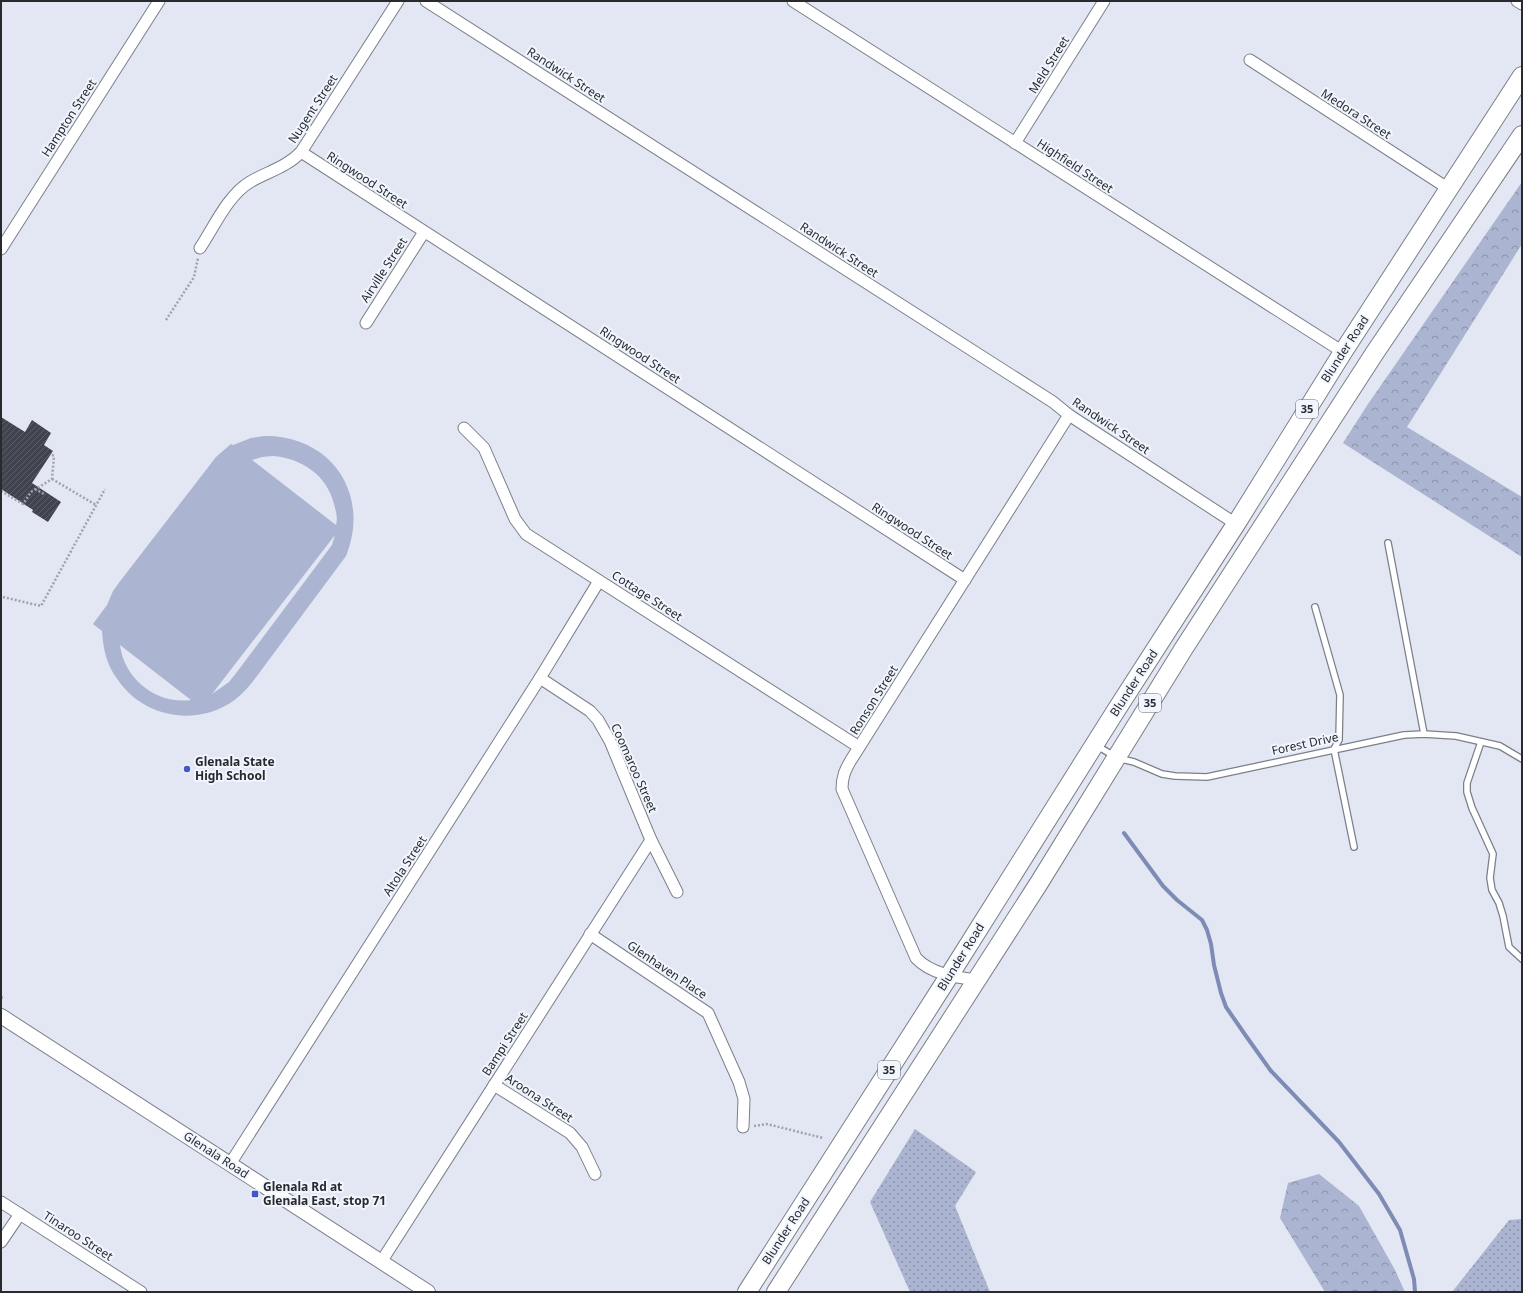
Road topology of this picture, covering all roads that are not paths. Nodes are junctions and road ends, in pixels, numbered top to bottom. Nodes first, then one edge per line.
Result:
1 (159, 1) edge
2 (398, 1) edge
3 (426, 1) edge
4 (792, 1) edge
5 (1104, 1) edge
6 (1517, 1) edge
7 (1522, 4) edge
8 (1250, 60) dead end
9 (1522, 76) edge
10 (1521, 137) edge
11 (1015, 143) junction
12 (301, 152) junction
13 (1449, 189) junction
14 (424, 232) junction
15 (200, 248) road end
16 (1, 249) edge
17 (366, 323) dead end
18 (1342, 352) junction
19 (1069, 415) junction
20 (464, 428) dead end
21 (1236, 524) junction
22 (1388, 543) dead end
23 (965, 580) junction
24 (599, 581) junction
25 (1315, 607) dead end
26 (540, 678) junction
27 (1424, 734) junction
28 (1481, 742) junction
29 (1095, 744) junction
30 (859, 747) junction
31 (1334, 749) junction
32 (1117, 758) junction
33 (1522, 759) edge
34 (651, 840) junction
35 (1354, 847) dead end
36 (677, 892) dead end
37 (590, 934) junction
38 (1522, 960) edge
39 (949, 976) junction
40 (977, 980) junction
41 (2, 1017) edge
42 (494, 1085) junction
43 (743, 1127) road end
44 (230, 1164) junction
45 (595, 1174) dead end
46 (1, 1202) edge
47 (20, 1214) junction
48 (1, 1242) edge
49 (381, 1262) junction
50 (141, 1292) edge
51 (428, 1292) edge
52 (747, 1292) edge
53 (776, 1292) edge

1 - 16 street, Hampton Street
2 - 12 street, Nugent Street
3 - 19 street, Randwick Street
4 - 11 street, Highfield Street
5 - 11 street, Meld Street
6 - 7 street
8 - 13 street, Medora Street
9 - 13 main road, Blunder Road / 35
10 - 32 main road, Blunder Road / 35
11 - 18 street, Highfield Street
12 - 14 street, Ringwood Street
12 - 15 street, Nugent Street
13 - 18 main road, Blunder Road / 35
14 - 17 street, Airville Street
14 - 23 street, Ringwood Street
18 - 21 main road, Blunder Road / 35
19 - 21 street, Randwick Street
19 - 23 street, Ronson Street
20 - 24 street, Cottage Street
21 - 29 main road, Blunder Road / 35
22 - 27 lane
23 - 30 street, Ronson Street
24 - 26 street, Altola Street
24 - 30 street, Cottage Street
25 - 31 lane
26 - 34 street, Coomaroo Street
26 - 44 street, Altola Street
27 - 28 lane, Forest Drive
27 - 31 lane, Forest Drive
28 - 33 lane, Forest Drive
28 - 38 lane
29 - 32 lane, Forest Drive
29 - 39 main road, Blunder Road / 35
30 - 39 street, Ronson Street
31 - 32 lane, Forest Drive
31 - 35 lane
32 - 40 main road, Blunder Road / 35
34 - 36 street, Coomaroo Street
34 - 37 street, Bampi Street
37 - 42 street, Bampi Street
37 - 43 street, Glenhaven Place
39 - 40 street, Ronson Street
39 - 52 main road, Blunder Road / 35
40 - 53 main road, Blunder Road / 35
41 - 44 street, Glenala Road
42 - 45 street, Aroona Street
42 - 49 street, Bampi Street
44 - 49 street, Glenala Road
46 - 47 street, Tinaroo Street
47 - 48 street
47 - 50 street, Tinaroo Street
49 - 51 street, Glenala Road

